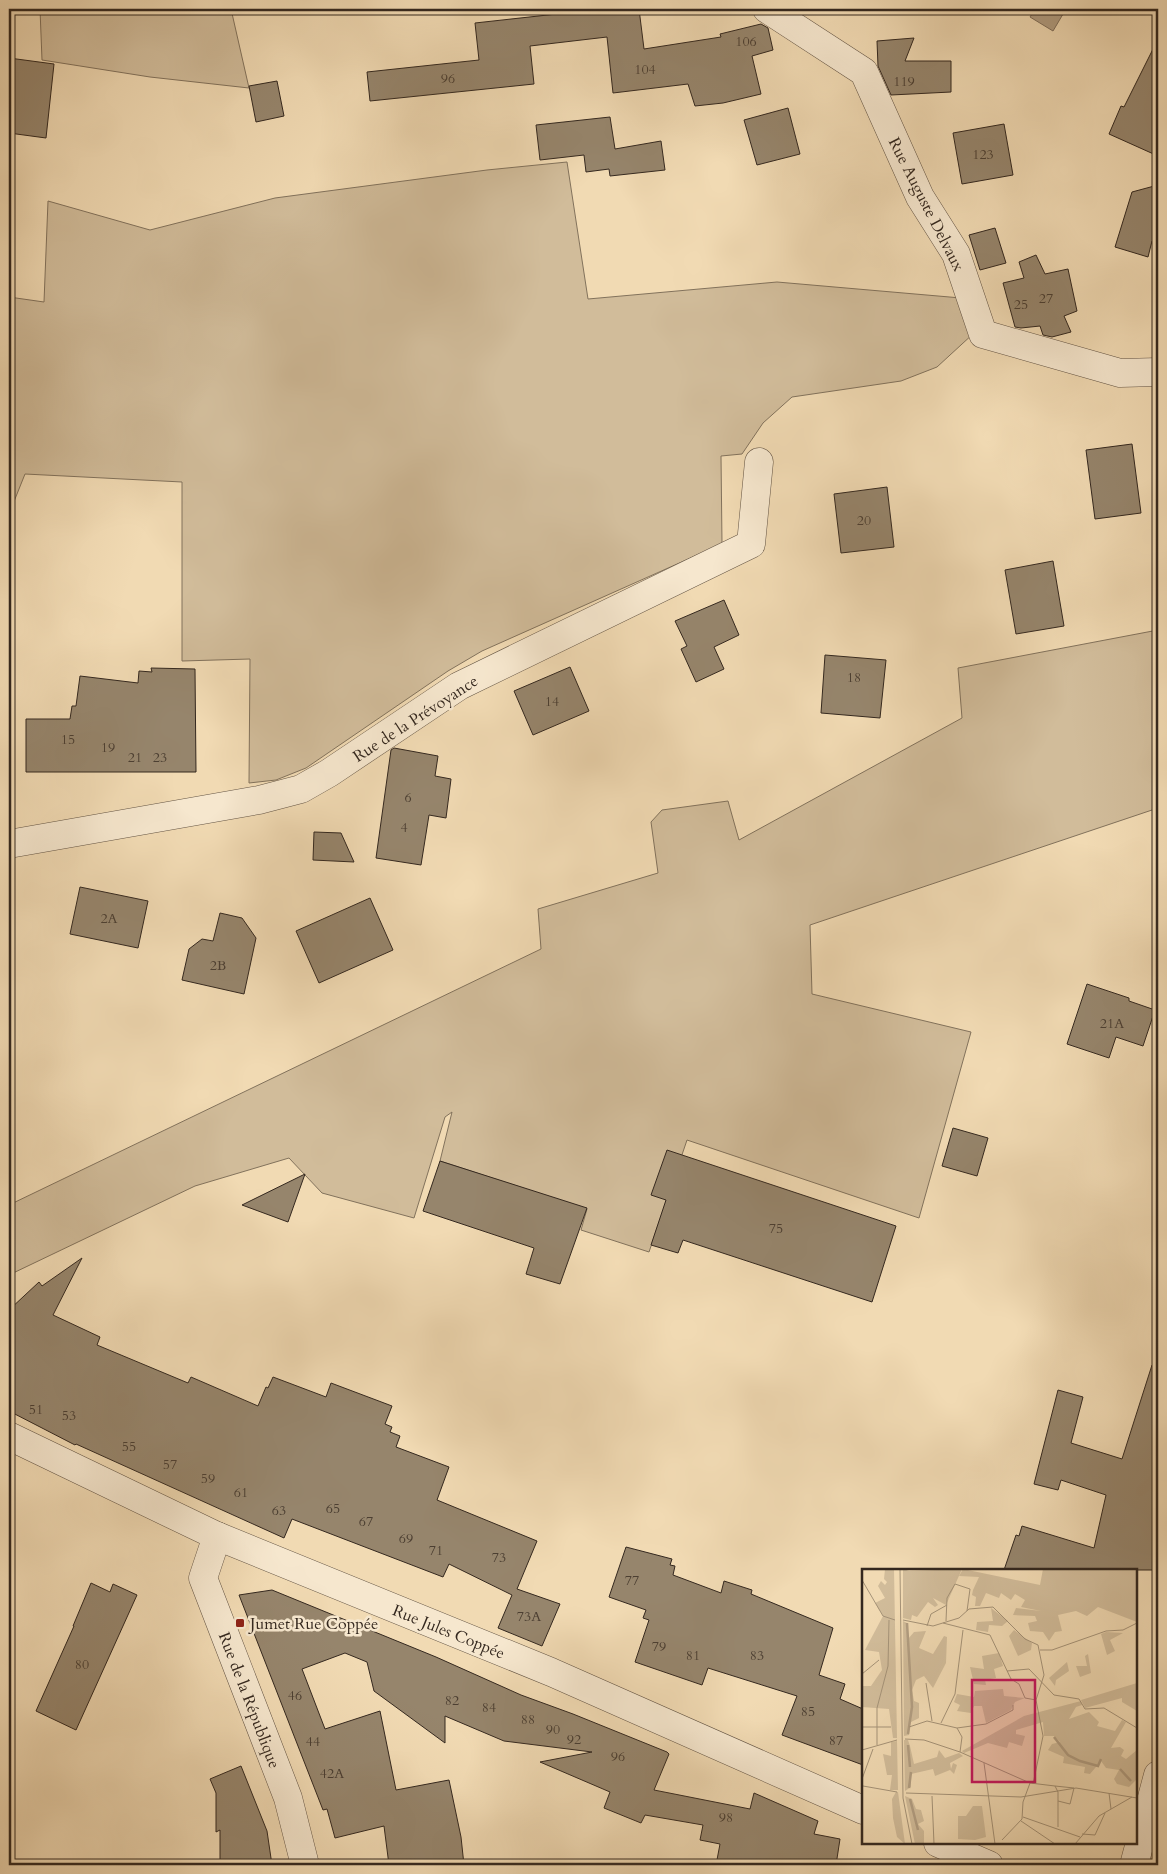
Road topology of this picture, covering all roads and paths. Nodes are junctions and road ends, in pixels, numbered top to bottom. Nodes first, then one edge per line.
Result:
1 (767, 9) edge
2 (1158, 372) edge
3 (759, 462) dead end
4 (9, 844) edge
5 (9, 1436) edge
6 (218, 1536) junction
7 (1158, 1775) edge
8 (862, 1810) edge
9 (940, 1844) edge
10 (305, 1865) edge
11 (989, 1865) edge
12 (1134, 1865) edge

1 - 2 street, Rue Auguste Delvaux
3 - 4 street, Rue de la Prévoyance
5 - 6 street, Rue Jules Coppée
6 - 8 street, Rue Jules Coppée
6 - 10 street, Rue de la République
7 - 12 street
9 - 11 street

